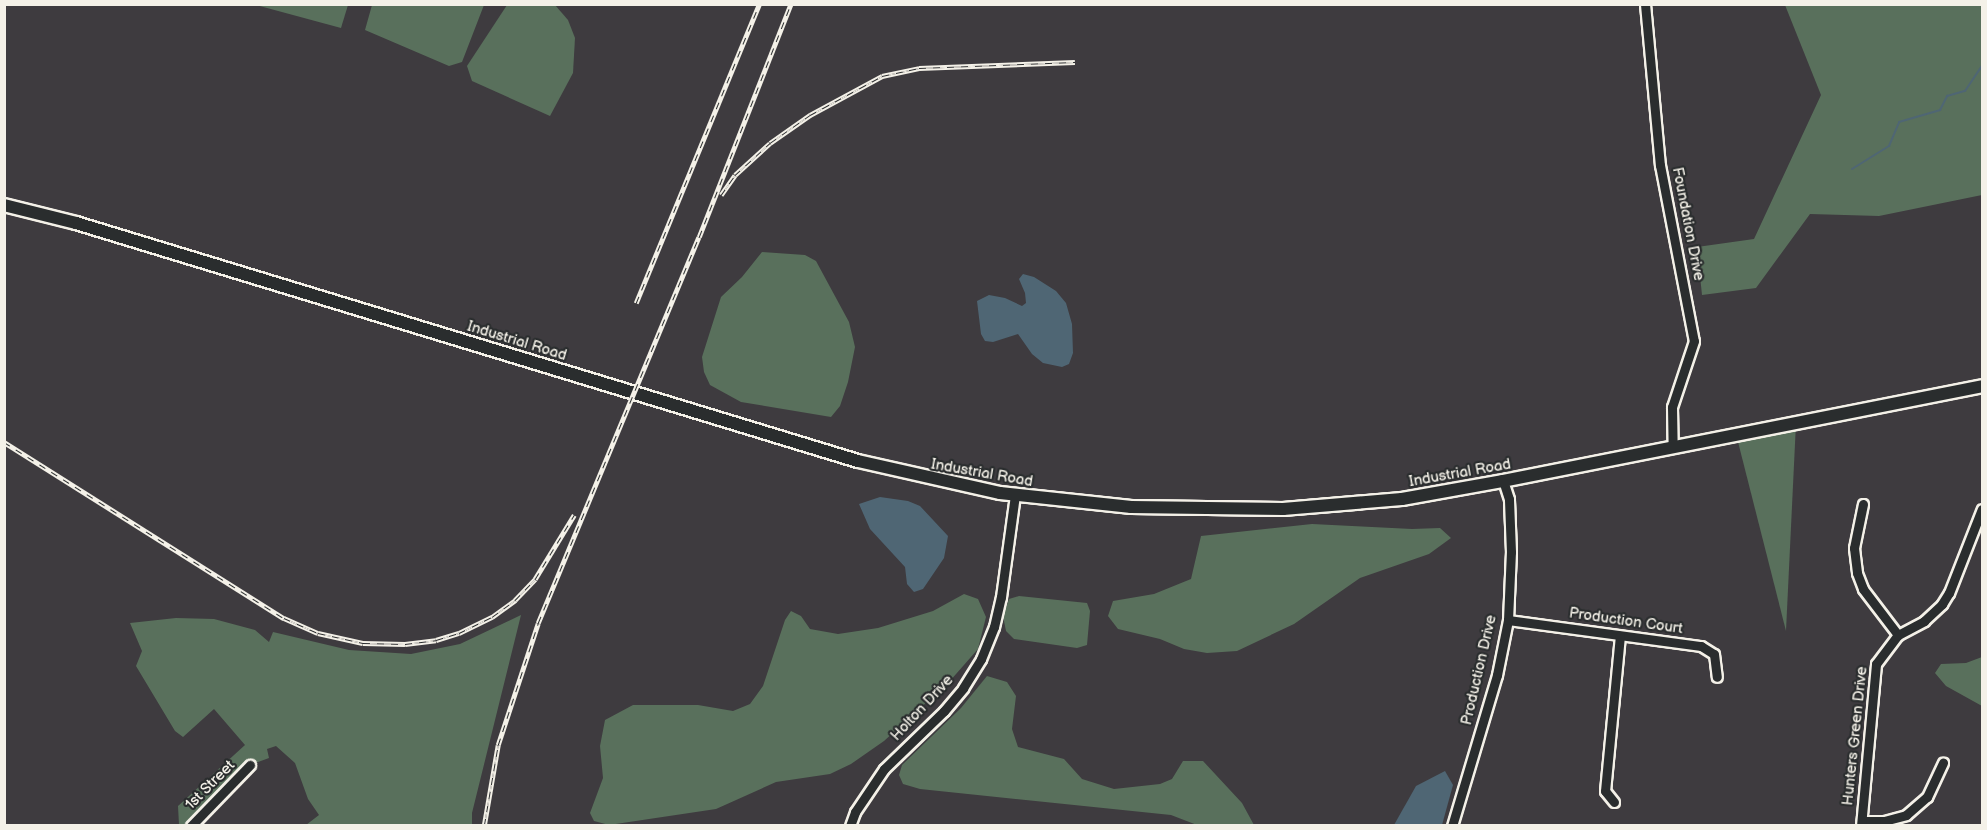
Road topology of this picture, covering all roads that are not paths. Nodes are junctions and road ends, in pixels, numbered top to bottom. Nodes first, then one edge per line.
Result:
1 (1645, 4) edge
2 (4, 205) edge
3 (1983, 386) edge
4 (1672, 446) junction
5 (1503, 482) junction
6 (1015, 495) junction
7 (1863, 504) dead end
8 (1983, 508) edge
9 (1508, 620) junction
10 (1898, 635) junction
11 (1620, 636) junction
12 (1718, 677) dead end
13 (1943, 763) dead end
14 (250, 765) dead end
15 (1614, 802) dead end
16 (1862, 823) edge
17 (191, 825) edge
18 (850, 825) edge
19 (1452, 825) edge

1 - 4 street, Foundation Drive
2 - 6 main road, Industrial Road
3 - 4 main road, Industrial Road
4 - 5 main road, Industrial Road
5 - 6 main road, Industrial Road
5 - 9 street, Production Drive
6 - 18 street, Holton Drive
7 - 10 street
8 - 10 street, Hunters Green Drive
9 - 11 street, Production Court
9 - 19 street, Production Drive
10 - 16 street, Hunters Green Drive
11 - 12 street, Production Court
11 - 15 street
13 - 16 street
14 - 17 street, 1st Street

